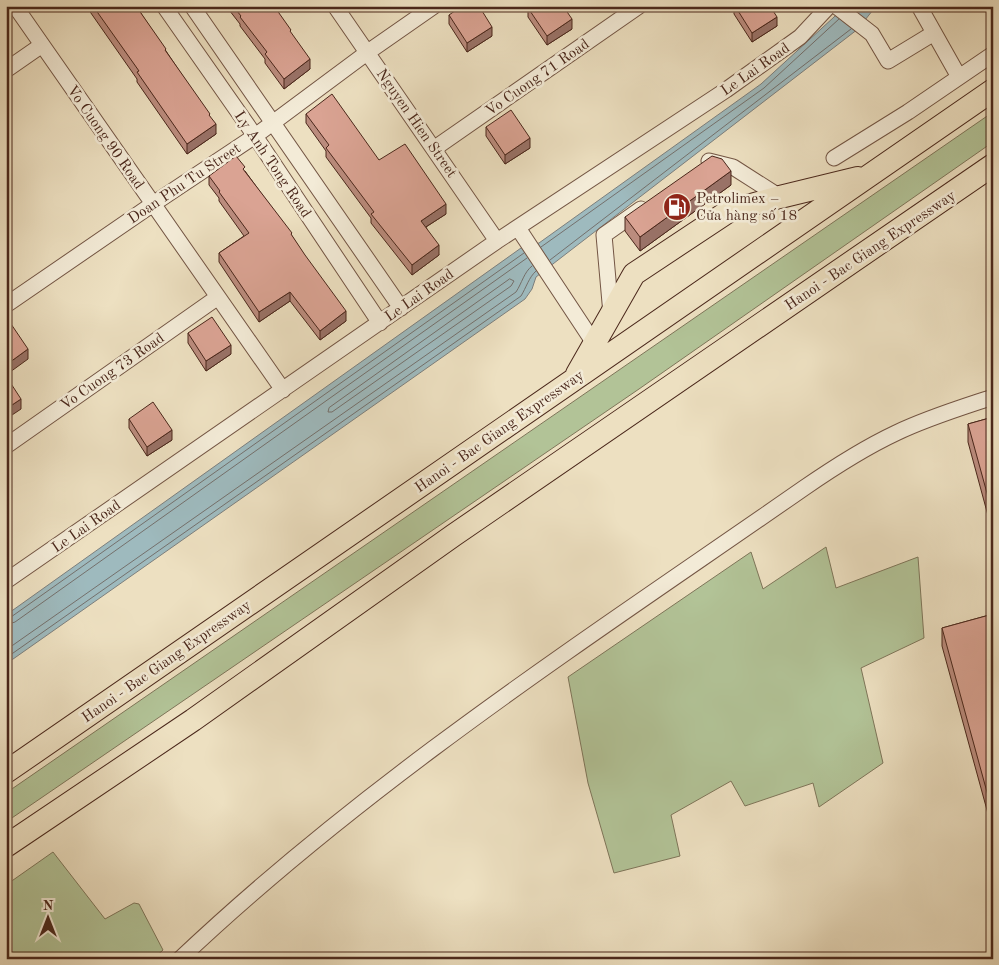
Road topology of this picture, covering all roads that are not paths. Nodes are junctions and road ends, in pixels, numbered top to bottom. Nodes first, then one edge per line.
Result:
1 (15, 6) edge
2 (164, 6) edge
3 (192, 6) edge
4 (335, 6) edge
5 (434, 6) edge
6 (638, 6) edge
7 (829, 6) edge
8 (836, 6) edge
9 (919, 6) edge
10 (934, 33) junction
11 (42, 45) junction
12 (368, 52) junction
13 (993, 54) edge
14 (6, 70) edge
15 (960, 77) junction
16 (993, 86) edge
17 (984, 96) edge
18 (273, 122) junction
19 (254, 136) junction
20 (434, 148) junction
21 (834, 158) dead end
22 (993, 165) edge
23 (693, 172) edge
24 (871, 174) junction
25 (993, 182) edge
26 (780, 197) junction
27 (653, 200) edge
28 (153, 204) junction
29 (518, 228) junction
30 (497, 241) junction
31 (857, 259) junction
32 (218, 297) junction
33 (6, 305) edge
34 (401, 308) junction
35 (611, 314) junction
36 (380, 322) junction
37 (594, 343) junction
38 (574, 379) junction
39 (283, 390) junction
40 (993, 397) edge
41 (6, 446) edge
42 (6, 581) edge
43 (193, 720) junction
44 (6, 772) edge
45 (6, 846) edge
46 (6, 862) edge
47 (180, 959) edge

1 - 11 street, Vo Cuong 90 Road
2 - 19 street, Ly Anh Tong Road
3 - 18 street, Ly Anh Tong Road
4 - 12 street, Nguyen Hien Street
5 - 12 street, Doan Phu Tu Street
6 - 20 street, Vo Cuong 71 Road
7 - 29 street, Le Lai Road
8 - 10 street
9 - 10 street
10 - 15 street
11 - 14 street
11 - 28 street, Vo Cuong 90 Road
12 - 18 street, Doan Phu Tu Street
12 - 20 street, Nguyen Hien Street
13 - 15 street
15 - 21 street
16 - 17 highway, Hanoi - Bac Giang Expressway
17 - 24 highway, Hanoi - Bac Giang Expressway
18 - 19 street, Doan Phu Tu Street
18 - 34 street, Ly Anh Tong Road
19 - 28 street, Doan Phu Tu Street
19 - 36 street, Ly Anh Tong Road
20 - 30 street, Nguyen Hien Street
22 - 31 highway, Hanoi - Bac Giang Expressway
23 - 26 street
24 - 26 highway
24 - 38 highway, Hanoi - Bac Giang Expressway
25 - 31 highway
26 - 35 highway
27 - 35 street
28 - 32 street, Vo Cuong 90 Road
28 - 33 street, Doan Phu Tu Street
29 - 30 street, Le Lai Road
29 - 37 street
30 - 34 street, Le Lai Road
31 - 43 highway, Hanoi - Bac Giang Expressway
32 - 39 street, Vo Cuong 90 Road
32 - 41 street, Vo Cuong 73 Road
34 - 36 street, Le Lai Road
35 - 37 highway
36 - 39 street, Le Lai Road
37 - 38 highway
38 - 44 highway, Hanoi - Bac Giang Expressway
39 - 42 street, Le Lai Road
40 - 47 street
43 - 45 highway, Hanoi - Bac Giang Expressway
43 - 46 highway

